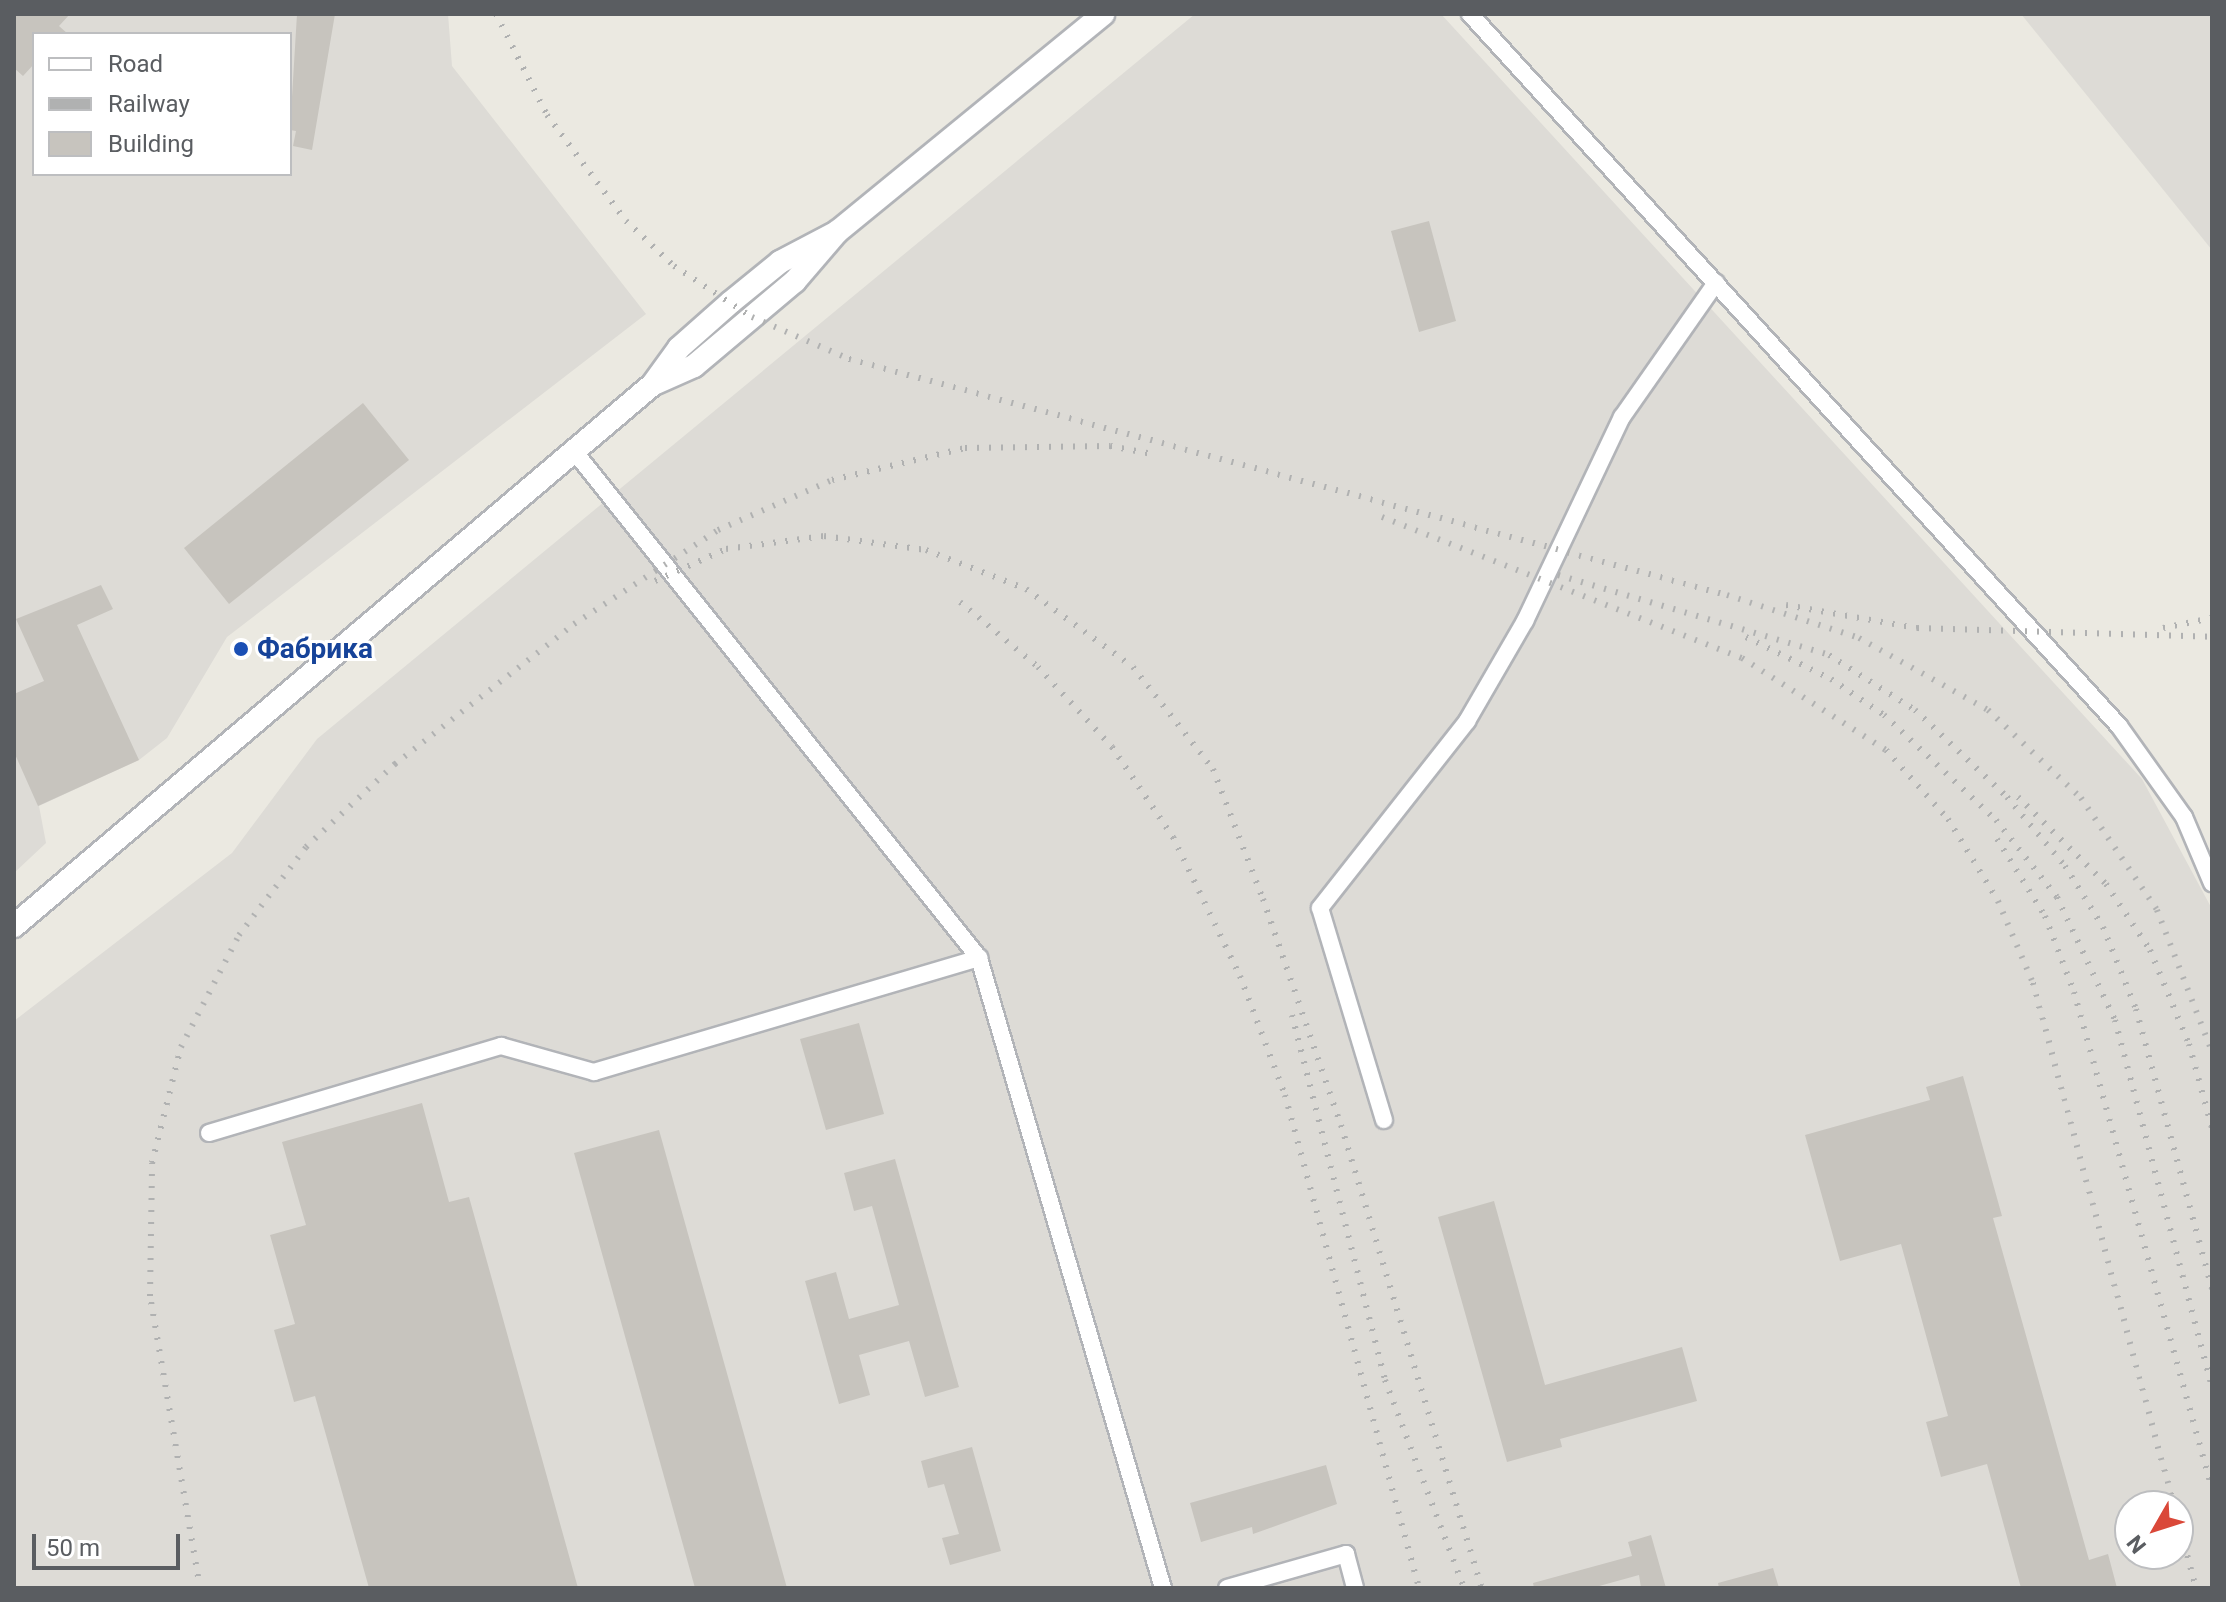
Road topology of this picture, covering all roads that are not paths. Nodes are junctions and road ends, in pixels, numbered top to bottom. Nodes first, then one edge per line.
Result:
1 (1103, 14) edge
2 (1470, 14) edge
3 (1716, 283) junction
4 (574, 451) junction
5 (2212, 883) edge
6 (14, 926) edge
7 (979, 958) junction
8 (1384, 1120) dead end
9 (209, 1133) dead end
10 (1163, 1588) edge
11 (1227, 1588) edge
12 (1355, 1588) edge

1 - 4 street
2 - 3 street
3 - 5 street
3 - 8 street
4 - 6 street
4 - 7 street
7 - 9 street
7 - 10 street
11 - 12 street

